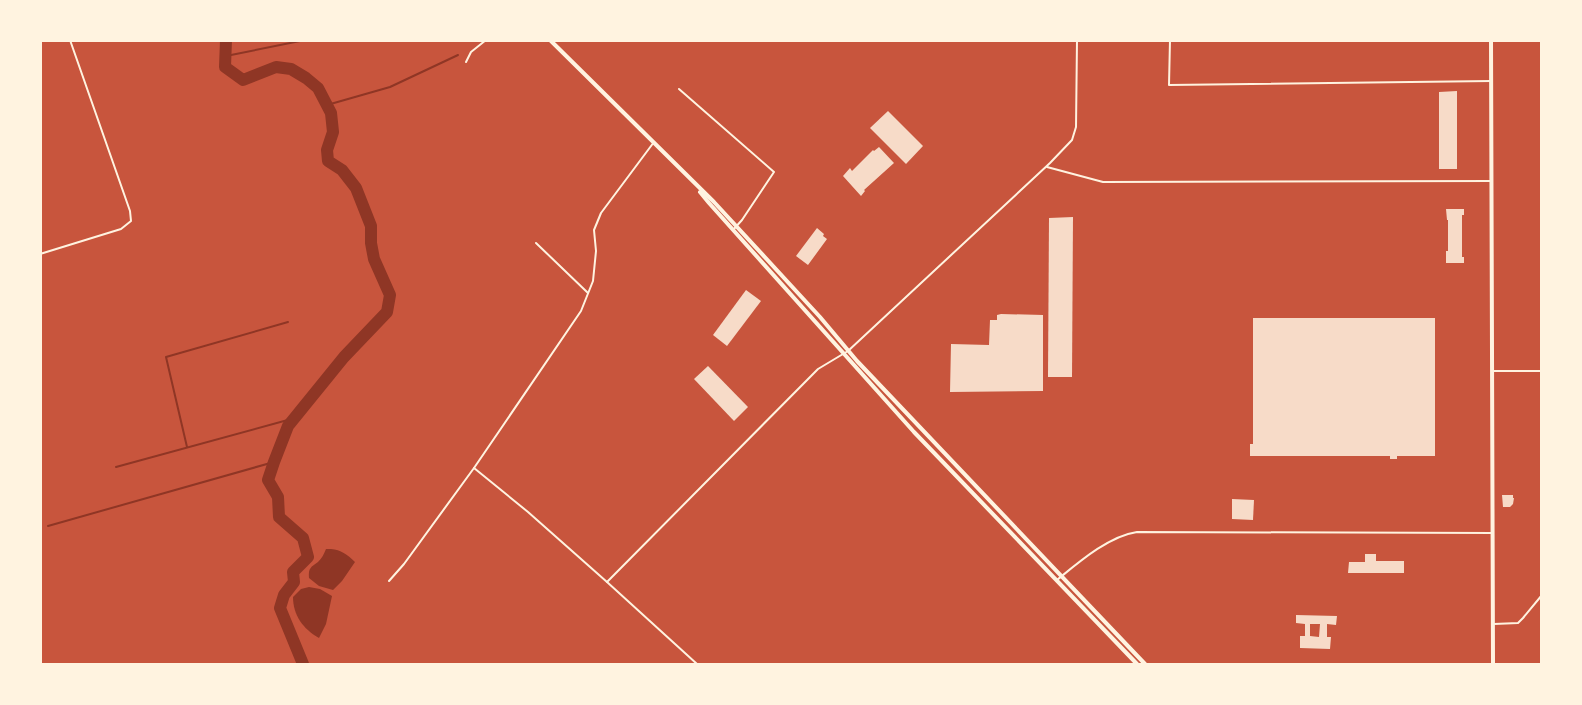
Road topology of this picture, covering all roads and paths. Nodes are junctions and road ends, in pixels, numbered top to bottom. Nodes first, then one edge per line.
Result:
1 (70, 40) edge
2 (486, 40) edge
3 (550, 40) edge
4 (1077, 40) edge
5 (1170, 40) edge
6 (1491, 40) edge
7 (466, 62) dead end
8 (1491, 81) junction
9 (679, 89) dead end
10 (654, 142) junction
11 (1046, 167) junction
12 (1492, 181) junction
13 (735, 228) junction
14 (536, 243) dead end
15 (40, 254) edge
16 (588, 293) junction
17 (846, 352) junction
18 (1542, 370) edge
19 (1492, 371) junction
20 (474, 468) junction
21 (1493, 533) junction
22 (1059, 579) junction
23 (389, 581) dead end
24 (606, 582) junction
25 (1542, 595) edge
26 (1493, 624) junction
27 (697, 664) edge
28 (1137, 664) edge
29 (1145, 664) edge
30 (1493, 664) edge

1 - 15 street
2 - 7 street
3 - 10 main road
4 - 11 street
5 - 8 street
6 - 8 main road
8 - 12 main road
9 - 13 street
10 - 13 main road
10 - 16 street
11 - 12 street
11 - 17 street
12 - 19 main road
13 - 17 main road
14 - 16 street
16 - 20 street
17 - 22 main road
17 - 24 street
18 - 19 street
19 - 21 main road
20 - 23 street
20 - 24 street
21 - 22 street
21 - 26 main road
22 - 28 main road
22 - 29 main road
24 - 27 street
25 - 26 street
26 - 30 main road

